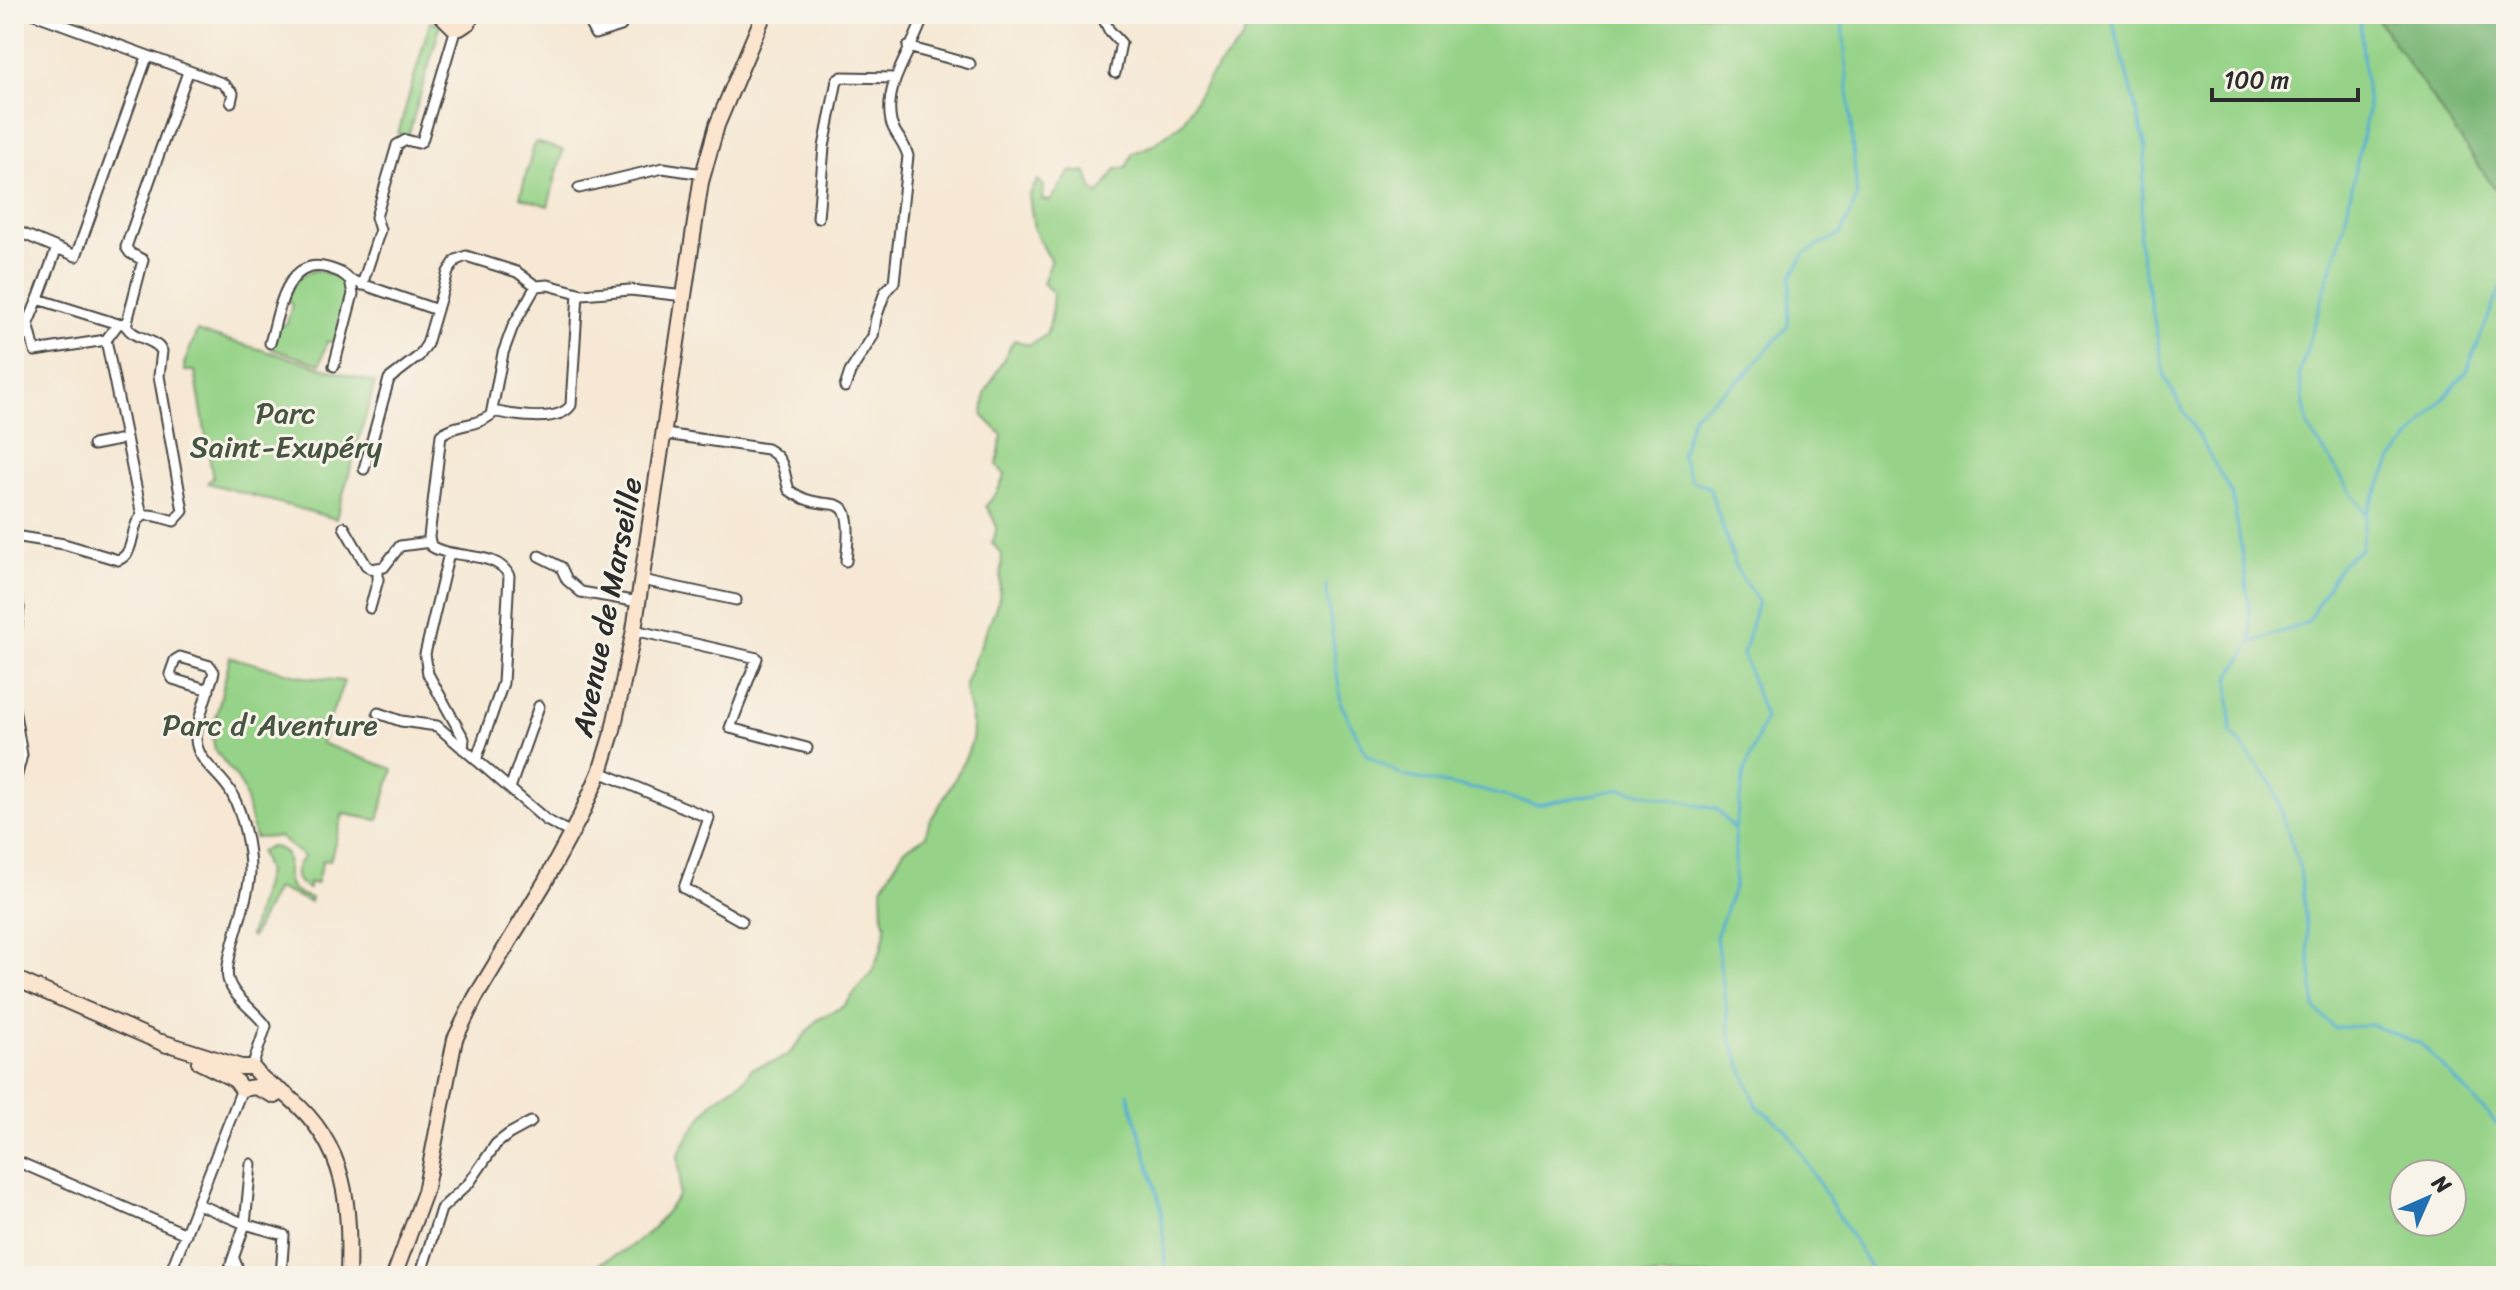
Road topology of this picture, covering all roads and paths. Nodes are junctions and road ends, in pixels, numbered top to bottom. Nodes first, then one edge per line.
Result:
1 (34, 14) edge
2 (470, 14) edge
3 (585, 14) edge
4 (764, 14) edge
5 (924, 14) edge
6 (1101, 14) edge
7 (447, 19) edge
8 (621, 26) dead end
9 (908, 47) junction
10 (147, 57) junction
11 (970, 64) dead end
12 (188, 72) junction
13 (1115, 73) dead end
14 (895, 78) junction
15 (231, 102) dead end
16 (703, 174) junction
17 (579, 188) dead end
18 (818, 218) dead end
19 (14, 230) edge
20 (57, 248) junction
21 (350, 280) junction
22 (362, 285) junction
23 (536, 286) junction
24 (578, 293) junction
25 (685, 296) junction
26 (38, 299) junction
27 (437, 310) junction
28 (122, 324) junction
29 (31, 334) junction
30 (14, 338) edge
31 (106, 340) junction
32 (270, 343) dead end
33 (334, 366) dead end
34 (845, 387) dead end
35 (492, 411) junction
36 (665, 434) junction
37 (123, 439) junction
38 (93, 445) dead end
39 (364, 469) dead end
40 (142, 516) junction
41 (344, 527) dead end
42 (14, 536) edge
43 (430, 542) junction
44 (449, 553) junction
45 (539, 556) dead end
46 (846, 561) dead end
47 (378, 569) junction
48 (642, 580) junction
49 (14, 586) edge
50 (736, 600) dead end
51 (639, 602) junction
52 (370, 608) dead end
53 (634, 630) junction
54 (14, 651) edge
55 (209, 690) junction
56 (539, 706) dead end
57 (14, 708) edge
58 (378, 713) dead end
59 (16, 732) edge
60 (807, 748) dead end
61 (463, 749) junction
62 (476, 760) junction
63 (600, 772) junction
64 (14, 786) edge
65 (510, 788) junction
66 (571, 833) junction
67 (742, 921) dead end
68 (14, 978) edge
69 (14, 1071) edge
70 (247, 1078) junction
71 (14, 1081) edge
72 (531, 1122) dead end
73 (14, 1160) edge
74 (251, 1164) dead end
75 (198, 1204) junction
76 (245, 1224) junction
77 (186, 1234) junction
78 (234, 1259) junction
79 (350, 1273) edge
80 (394, 1275) edge
81 (169, 1276) edge
82 (227, 1276) edge
83 (241, 1276) edge
84 (281, 1276) edge
85 (420, 1276) edge

1 - 10 street
2 - 7 street
3 - 8 street
4 - 16 street, Avenue de Marseille
5 - 9 street
6 - 13 street
7 - 22 street
9 - 11 street
9 - 14 street
10 - 12 street
10 - 20 street
12 - 15 street
12 - 28 street
14 - 18 street
14 - 34 street
16 - 17 street
16 - 25 street, Avenue de Marseille
19 - 20 street
20 - 26 street
21 - 22 street
21 - 32 street
21 - 33 street
22 - 27 street
23 - 24 street
23 - 27 street
23 - 35 street
24 - 25 street
24 - 35 street
25 - 36 street, Avenue de Marseille
26 - 28 street
26 - 29 street
27 - 39 street
28 - 31 street
28 - 40 street
29 - 30 street
29 - 31 street
31 - 37 street
35 - 43 street
36 - 46 street
36 - 48 street, Avenue de Marseille
37 - 38 street
37 - 40 street
40 - 42 street
41 - 47 street
43 - 44 street
43 - 47 street
44 - 61 street
44 - 62 street
45 - 51 street
47 - 52 street
48 - 50 street
48 - 51 street, Avenue de Marseille
49 - 54 street
51 - 53 street, Avenue de Marseille
53 - 60 street
53 - 63 street, Avenue de Marseille
55 - 55 street
55 - 70 street
56 - 65 street
57 - 59 street
58 - 61 street
59 - 64 street
61 - 62 street
62 - 65 street
63 - 66 street, Avenue de Marseille
63 - 67 street
65 - 66 street
66 - 80 street, Avenue de Marseille
68 - 70 street
69 - 71 street
70 - 75 street
70 - 79 street
72 - 85 street
73 - 77 street
74 - 76 street
75 - 76 street
75 - 77 street
76 - 78 street
76 - 84 street
77 - 81 street
78 - 82 street
78 - 83 street

